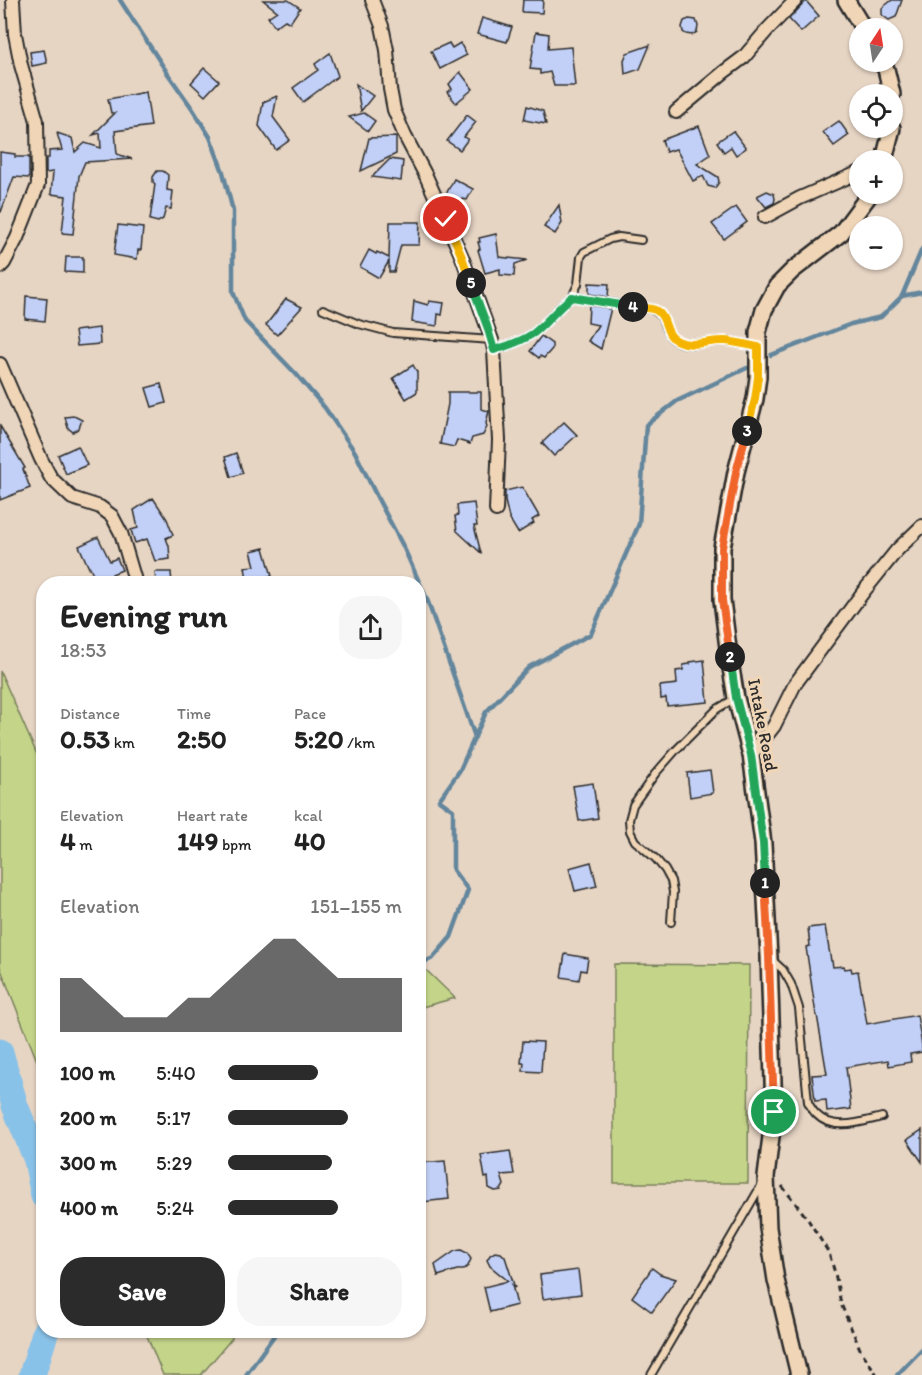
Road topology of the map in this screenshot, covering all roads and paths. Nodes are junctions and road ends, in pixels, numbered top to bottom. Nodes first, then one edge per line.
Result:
1 (13, 0) edge
2 (372, 0) edge
3 (796, 0) edge
4 (846, 0) edge
5 (857, 18) edge
6 (675, 112) dead end
7 (849, 177) edge
8 (863, 204) edge
9 (765, 217) dead end
10 (641, 240) dead end
11 (0, 267) edge
12 (572, 297) junction
13 (323, 309) dead end
14 (493, 345) junction
15 (758, 347) junction
16 (0, 364) edge
17 (496, 510) dead end
18 (922, 526) edge
19 (134, 576) edge
20 (736, 698) junction
21 (751, 755) junction
22 (671, 922) dead end
23 (769, 957) junction
24 (882, 1117) dead end
25 (767, 1173) junction
26 (651, 1375) edge
27 (799, 1375) edge
28 (877, 1375) edge

1 - 11 street
2 - 14 street
3 - 6 street
4 - 5 street
7 - 9 street
8 - 15 street, Intake Road
10 - 12 lane
12 - 14 lane
12 - 15 lane
13 - 14 lane
14 - 17 street
15 - 20 street, Intake Road
16 - 19 street
18 - 21 street
20 - 21 street, Intake Road
20 - 22 lane
21 - 23 street, Intake Road
23 - 24 lane
23 - 25 street, Intake Road
25 - 26 lane
25 - 27 street, Intake Road
25 - 28 path

